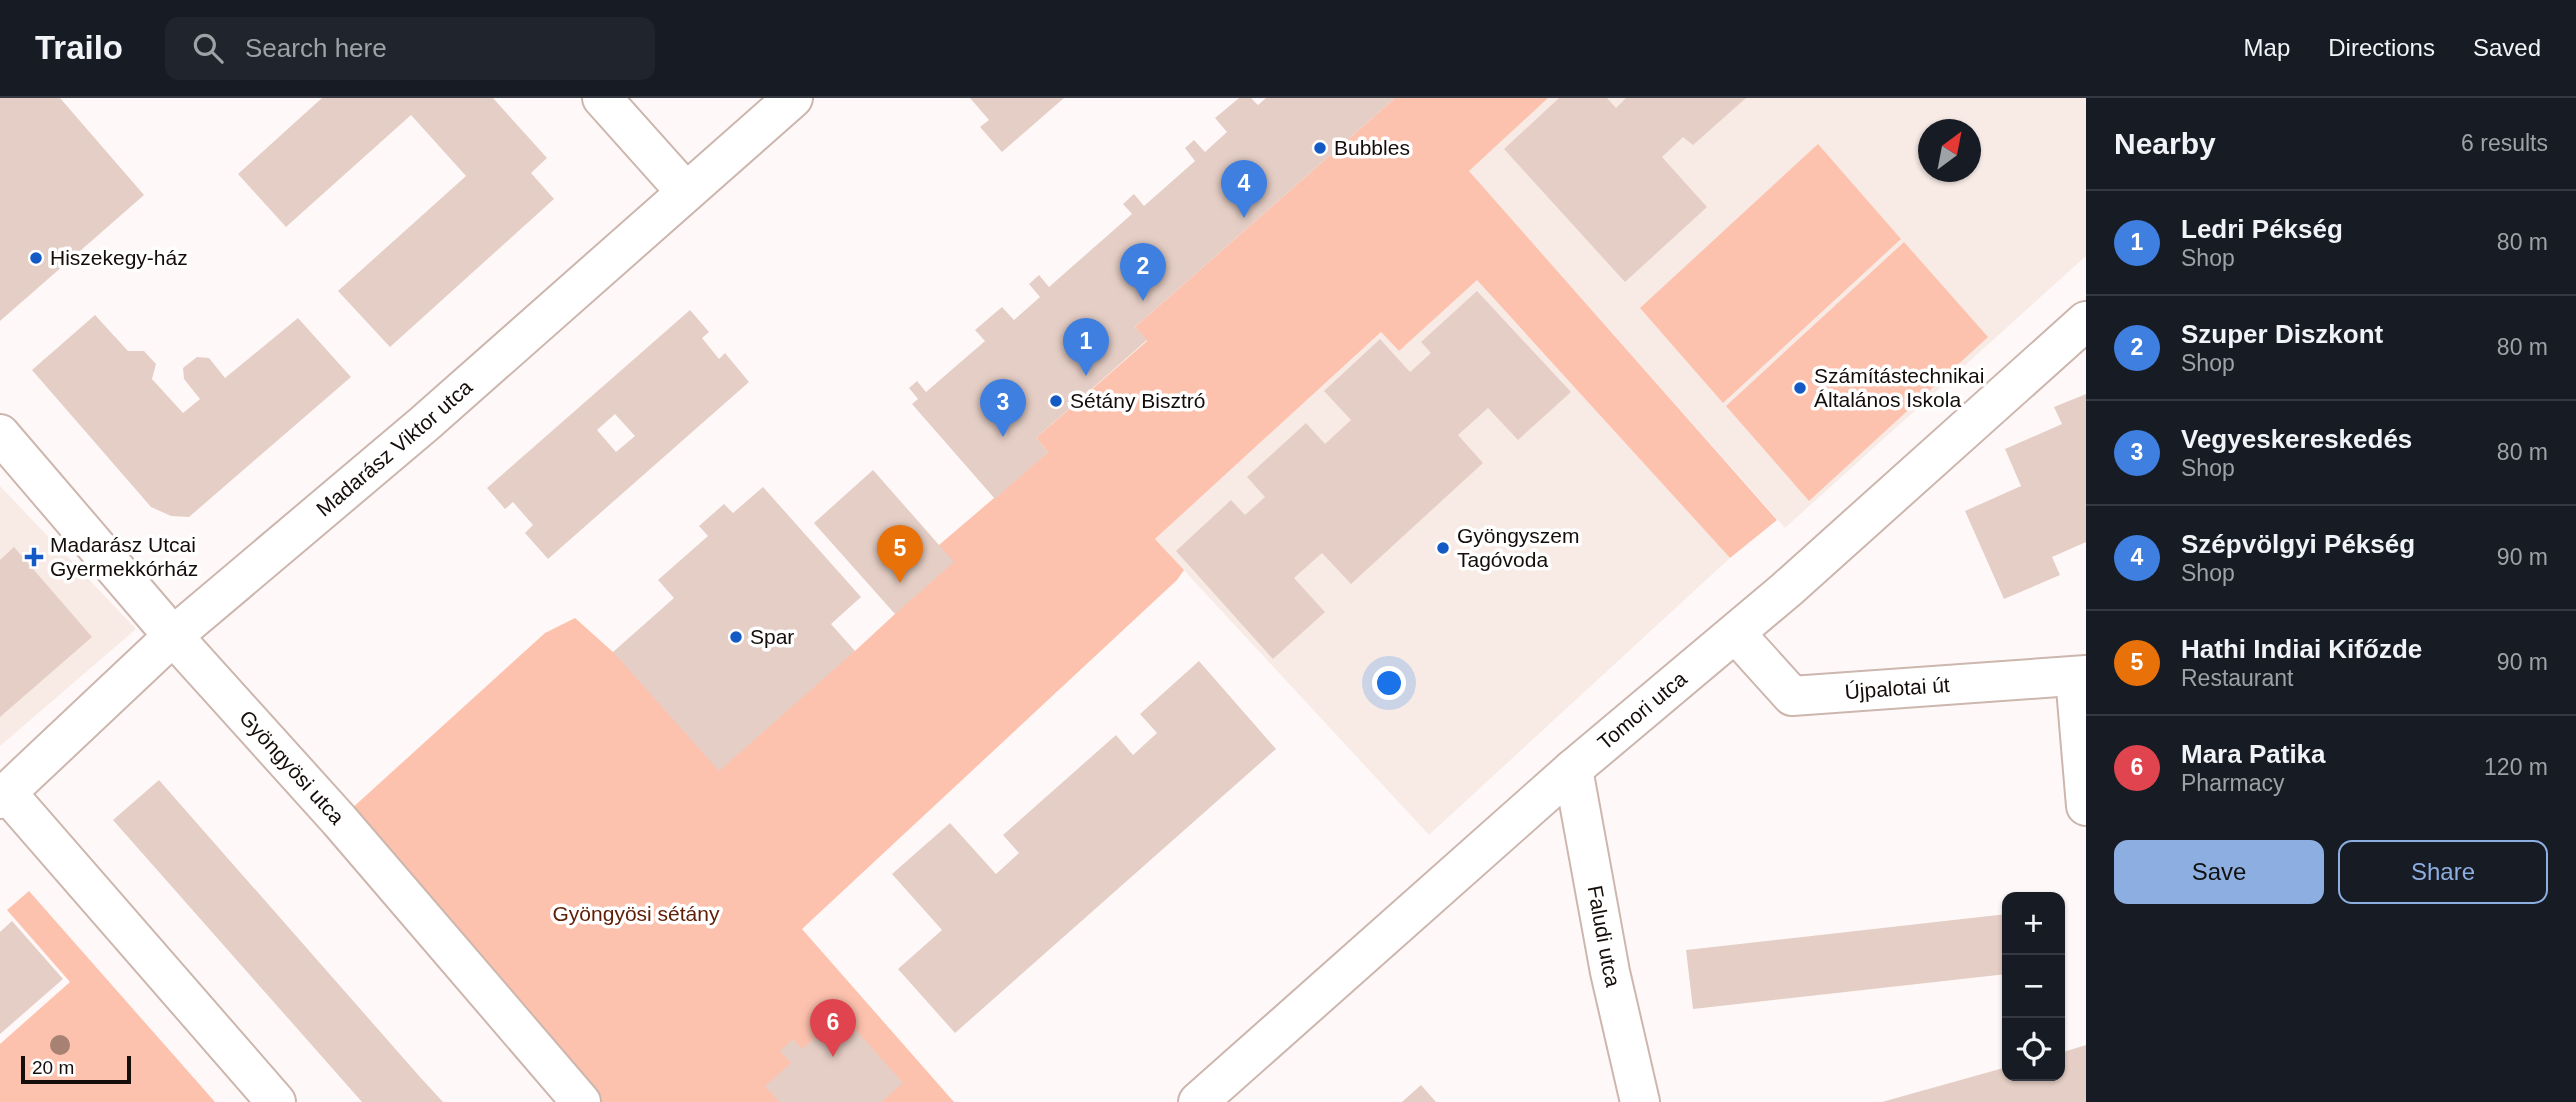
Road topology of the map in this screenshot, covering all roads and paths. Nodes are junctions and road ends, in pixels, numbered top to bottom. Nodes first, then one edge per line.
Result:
1 (602, 98) edge
2 (793, 98) edge
3 (686, 192) junction
4 (2086, 321) edge
5 (0, 434) edge
6 (1736, 634) junction
7 (173, 636) junction
8 (2080, 676) edge
9 (1573, 769) junction
10 (3, 796) edge
11 (2086, 806) edge
12 (276, 1102) edge
13 (581, 1102) edge
14 (1198, 1102) edge
15 (1640, 1102) edge

1 - 3 street
2 - 3 street, Madarász Viktor utca
3 - 7 street, Madarász Viktor utca
4 - 6 street, Tomori utca
5 - 7 street, Gyöngyösi utca
6 - 8 street, Újpalotai út
6 - 9 street, Tomori utca
7 - 10 street, Madarász Viktor utca
7 - 13 street, Gyöngyösi utca
8 - 11 street
9 - 14 street, Tomori utca
9 - 15 street, Faludi utca
10 - 12 street

